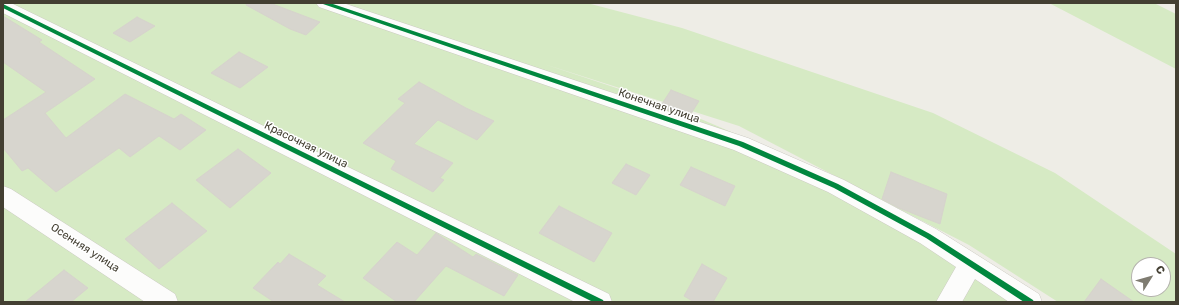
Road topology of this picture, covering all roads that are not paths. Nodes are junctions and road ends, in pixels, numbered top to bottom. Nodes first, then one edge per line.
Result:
1 (325, 3) edge
2 (3, 6) edge
3 (3, 195) edge
4 (971, 264) junction
5 (166, 302) edge
6 (600, 302) edge
7 (948, 302) edge
8 (1030, 302) edge

1 - 4 street, Конечная улица
2 - 6 street, Красочная улица
3 - 5 street, Осенняя улица
4 - 7 street
4 - 8 street, Конечная улица

